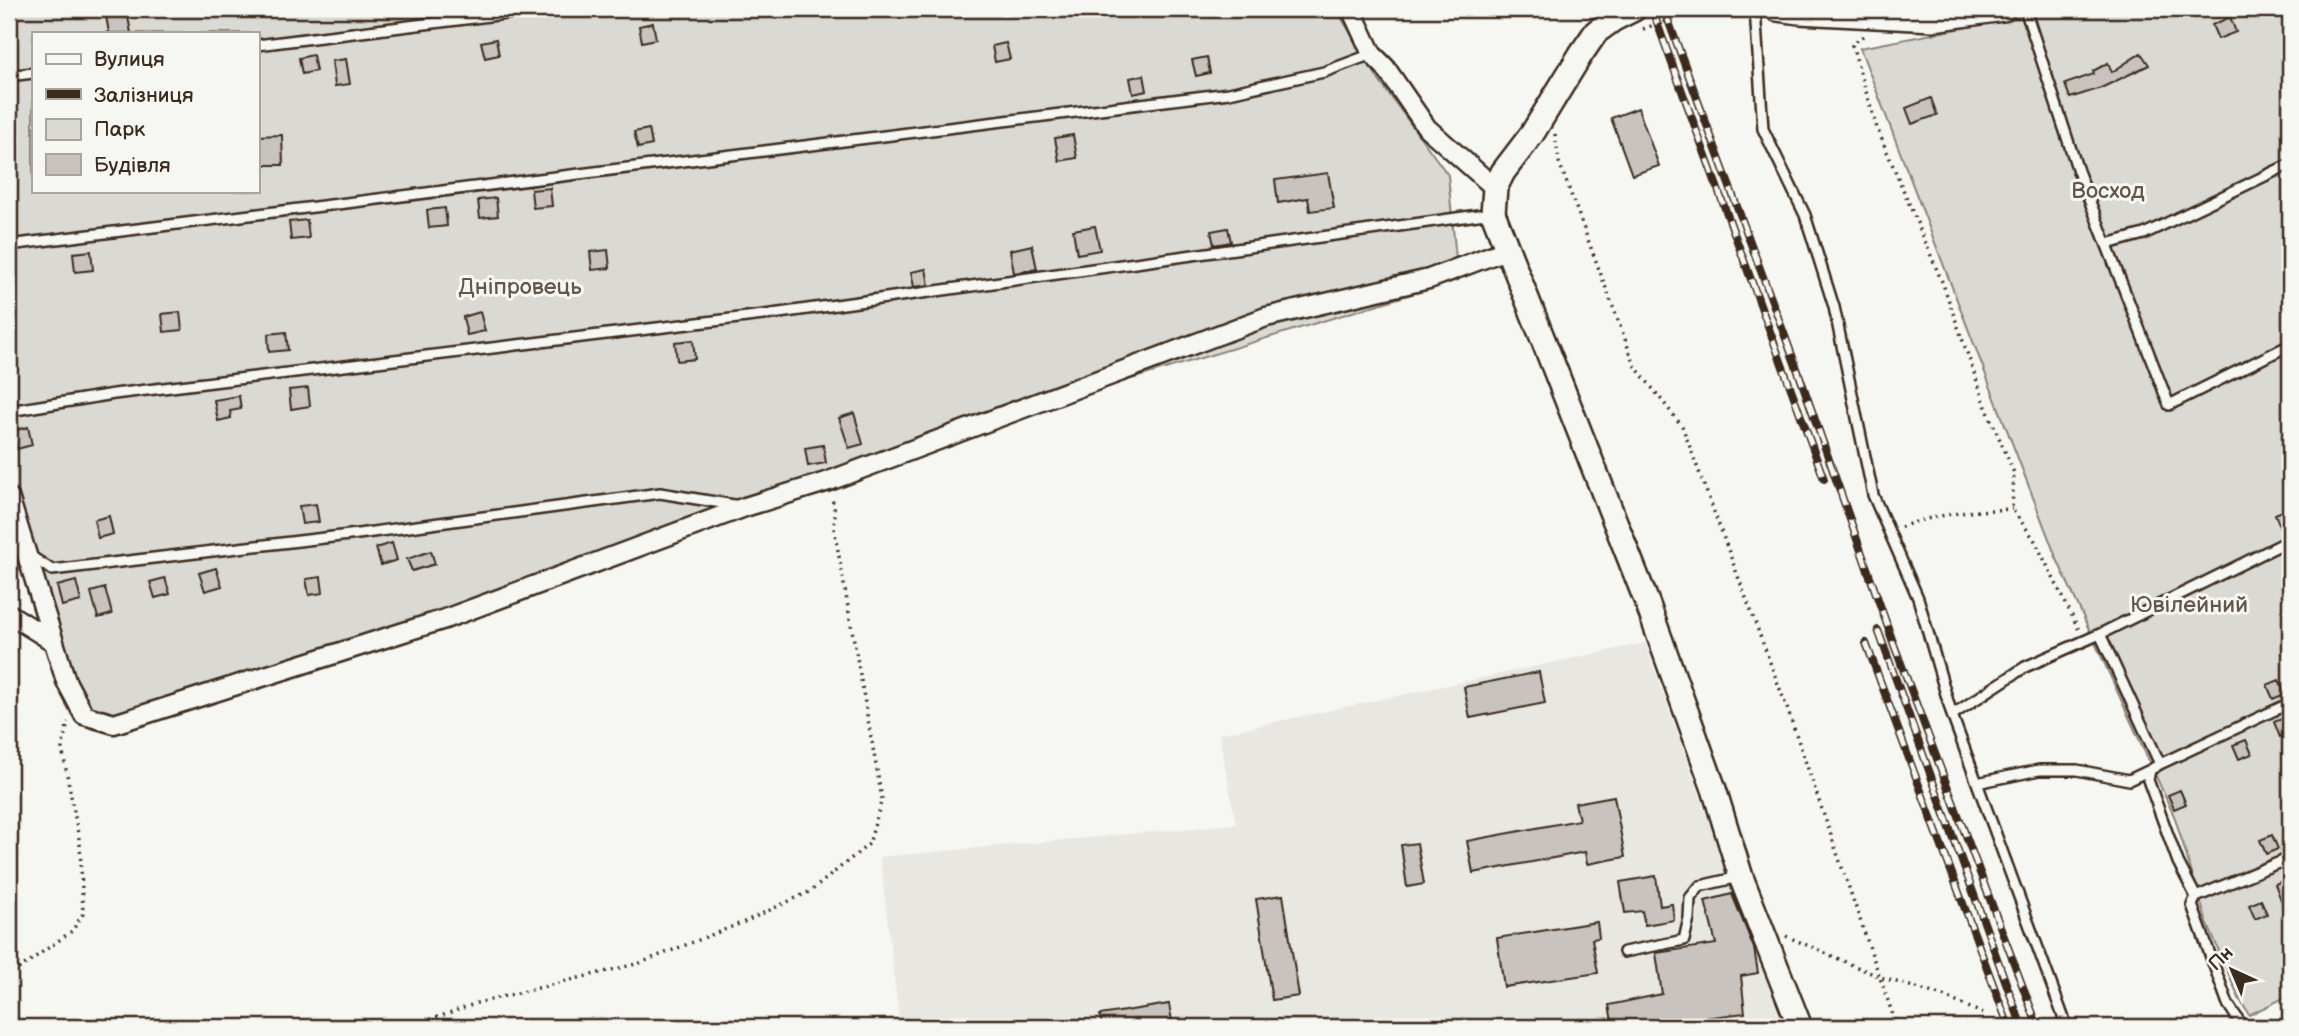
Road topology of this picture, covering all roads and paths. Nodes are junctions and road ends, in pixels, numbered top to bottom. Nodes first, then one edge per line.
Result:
1 (545, 9) edge
2 (1351, 9) edge
3 (1634, 9) edge
4 (1699, 9) edge
5 (1755, 9) edge
6 (1777, 9) edge
7 (2003, 9) edge
8 (2025, 9) edge
9 (1870, 19) edge
10 (1633, 32) dead end
11 (259, 45) edge
12 (1372, 54) junction
13 (32, 73) edge
14 (9, 76) edge
15 (1551, 104) junction
16 (2290, 164) edge
17 (1495, 188) junction
18 (1493, 213) junction
19 (9, 244) edge
20 (2107, 244) junction
21 (1506, 250) junction
22 (2290, 345) edge
23 (9, 411) edge
24 (829, 481) junction
25 (9, 497) edge
26 (745, 507) junction
27 (2012, 509) junction
28 (1889, 532) junction
29 (2290, 540) edge
30 (17, 554) edge
31 (9, 614) edge
32 (2100, 634) junction
33 (2085, 641) junction
34 (54, 642) junction
35 (2290, 703) edge
36 (84, 715) junction
37 (1952, 715) junction
38 (2160, 764) junction
39 (2150, 770) junction
40 (1977, 783) junction
41 (2290, 858) edge
42 (1741, 877) junction
43 (2196, 898) junction
44 (1761, 927) junction
45 (1624, 952) dead end
46 (1880, 977) junction
47 (9, 979) edge
48 (1984, 1014) dead end
49 (410, 1027) edge
50 (1800, 1027) edge
51 (1897, 1027) edge
52 (2067, 1027) edge
53 (2244, 1027) edge

1 - 11 lane
2 - 12 street
3 - 15 street
4 - 10 path
5 - 28 lane
6 - 9 street
7 - 9 street
8 - 20 lane
9 - 27 path
12 - 17 street
12 - 19 lane
13 - 14 lane
15 - 17 street
15 - 46 path
16 - 20 lane
17 - 18 street
18 - 21 street
18 - 23 lane
20 - 22 lane
21 - 24 street
21 - 42 street
24 - 26 street
24 - 49 path
25 - 30 street
26 - 30 lane
26 - 36 street
27 - 28 path
27 - 33 path
28 - 37 lane
29 - 32 lane
30 - 34 street
31 - 34 street
32 - 33 lane
32 - 38 lane
33 - 37 lane
34 - 36 street
35 - 38 lane
36 - 47 path
37 - 40 lane
38 - 39 lane
39 - 40 lane
39 - 43 lane
40 - 52 lane
41 - 43 lane
42 - 44 street
42 - 45 lane
43 - 53 lane
44 - 46 path
44 - 50 street
46 - 48 path
46 - 51 path

